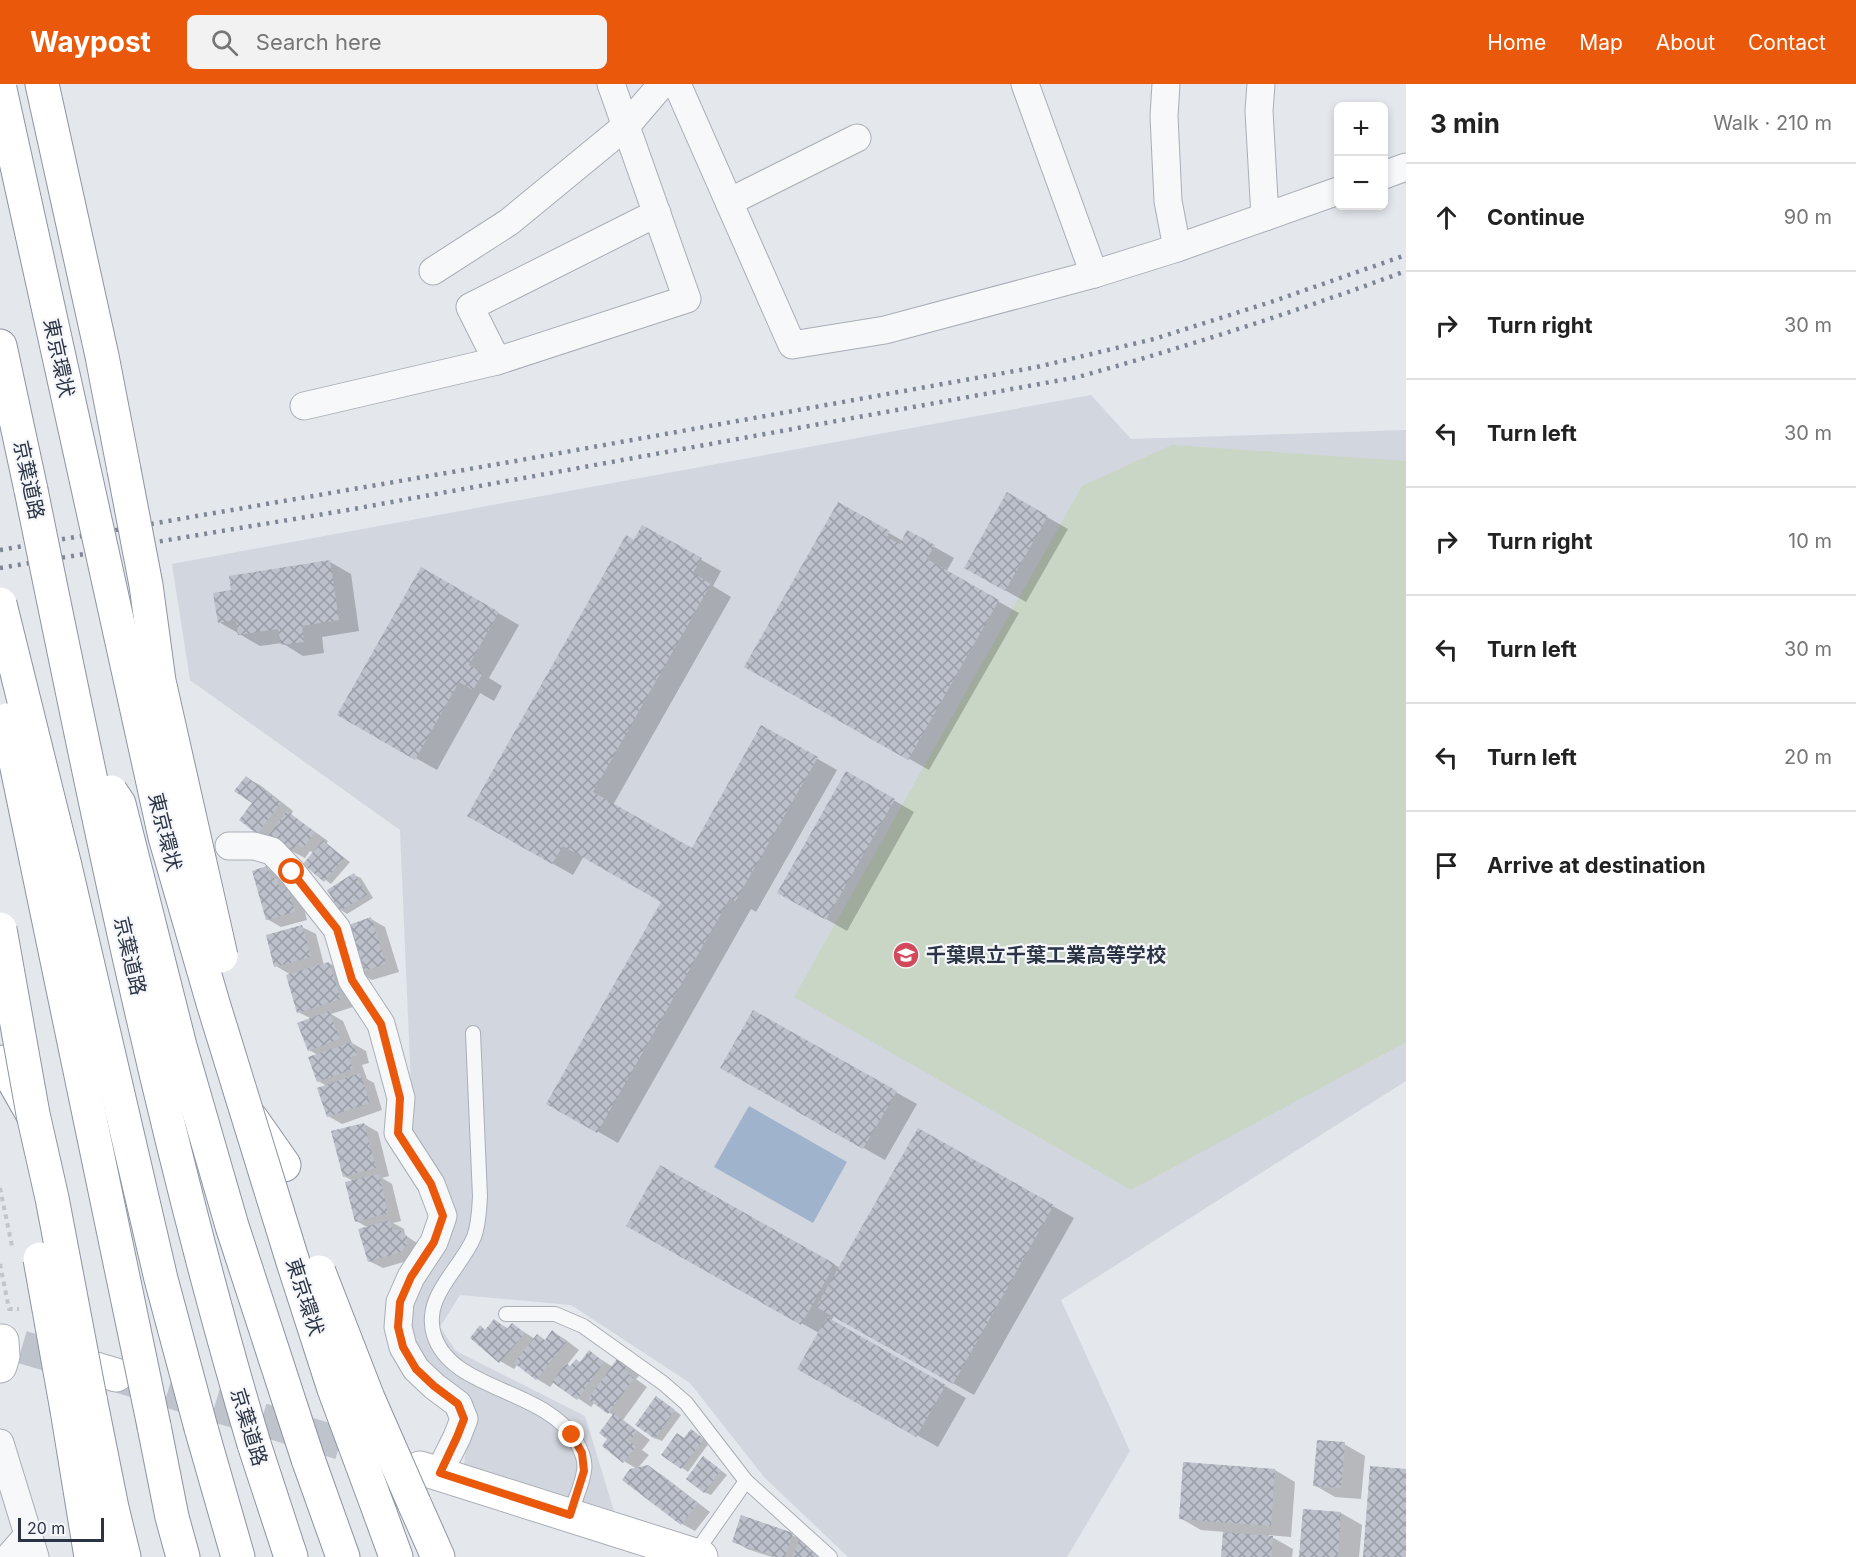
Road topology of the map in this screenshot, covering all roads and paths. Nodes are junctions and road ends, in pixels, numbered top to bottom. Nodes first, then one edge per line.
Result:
1 (42, 84) edge
2 (611, 84) edge
3 (662, 84) edge
4 (677, 84) edge
5 (1025, 84) edge
6 (1166, 84) edge
7 (1261, 84) edge
8 (0, 88) edge
9 (627, 125) junction
10 (857, 138) dead end
11 (1406, 166) edge
12 (1388, 173) edge
13 (1334, 192) edge
14 (729, 202) junction
15 (657, 213) junction
16 (1264, 217) junction
17 (1177, 249) junction
18 (433, 271) dead end
19 (1094, 274) junction
20 (0, 346) edge
21 (496, 362) junction
22 (304, 406) dead end
23 (0, 604) edge
24 (0, 685) edge
25 (84, 753) junction
26 (229, 846) dead end
27 (0, 929) edge
28 (218, 947) junction
29 (213, 1003) junction
30 (473, 1034) dead end
31 (1, 1056) edge
32 (246, 1112) junction
33 (33, 1114) junction
34 (284, 1165) junction
35 (52, 1198) junction
36 (46, 1292) junction
37 (506, 1314) dead end
38 (92, 1388) junction
39 (0, 1443) edge
40 (430, 1470) joint
41 (746, 1481) junction
42 (570, 1515) junction
43 (31, 1546) edge
44 (698, 1556) edge
45 (9, 1557) edge
46 (90, 1557) edge
47 (124, 1557) edge
48 (183, 1557) edge
49 (238, 1557) edge
50 (291, 1557) edge
51 (343, 1557) edge
52 (396, 1557) edge
53 (438, 1557) edge
54 (830, 1557) edge

1 - 28 main road, bridge
2 - 9 street
3 - 9 street
4 - 14 street
5 - 19 street
6 - 17 street
7 - 16 street
8 - 29 main road, 東京環状, bridge
9 - 15 street
9 - 18 street
10 - 14 street
11 - 12 street
13 - 16 street
14 - 19 street
15 - 21 street
15 - 21 street
16 - 17 street
17 - 19 street
20 - 25 main road, 京葉道路, bridge
21 - 22 street
23 - 49 main road, bridge
24 - 48 main road, bridge
25 - 50 main road, 京葉道路, bridge
25 - 51 main road, bridge
26 - 40 street
27 - 33 main road, bridge
28 - 29 main road, bridge
28 - 34 main road
29 - 32 main road, 東京環状, bridge
30 - 42 lane
31 - 33 main road
31 - 36 main road, bridge
32 - 34 main road, bridge
32 - 52 main road, 東京環状, bridge
33 - 35 main road, bridge
34 - 53 main road, bridge
35 - 36 main road, bridge
35 - 38 main road, bridge
36 - 38 main road, bridge
37 - 41 lane
38 - 46 main road
38 - 47 main road
39 - 43 street
40 - 42 main road
41 - 44 lane
41 - 54 lane
42 - 44 main road
43 - 45 street

